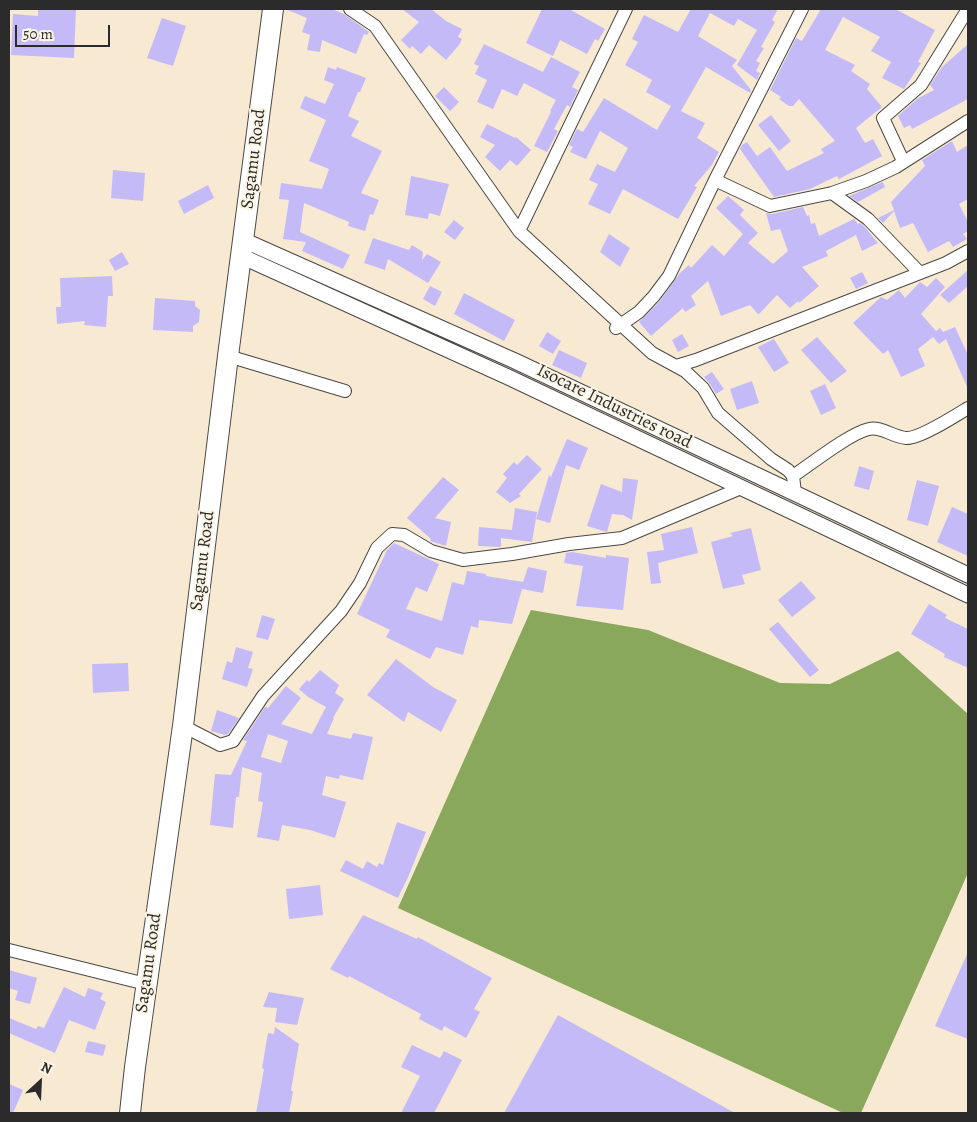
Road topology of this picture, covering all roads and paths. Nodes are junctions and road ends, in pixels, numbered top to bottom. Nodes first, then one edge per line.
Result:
1 (273, 9) edge
2 (350, 9) edge
3 (626, 9) edge
4 (802, 9) edge
5 (968, 9) edge
6 (968, 121) edge
7 (903, 161) junction
8 (715, 180) junction
9 (832, 193) junction
10 (519, 231) junction
11 (242, 248) junction
12 (968, 251) edge
13 (920, 274) junction
14 (617, 327) junction
15 (228, 356) junction
16 (515, 361) junction
17 (676, 366) junction
18 (508, 377) junction
19 (345, 391) dead end
20 (968, 408) edge
21 (793, 476) junction
22 (741, 488) junction
23 (795, 493) junction
24 (968, 575) edge
25 (968, 594) edge
26 (183, 726) junction
27 (9, 950) edge
28 (146, 984) junction
29 (130, 1113) edge

1 - 11 highway, Sagamu Road
2 - 10 street
3 - 10 street
4 - 8 street
5 - 7 street
6 - 7 street
7 - 9 street
8 - 9 street
8 - 14 street
9 - 13 street
10 - 14 street
11 - 15 highway, Sagamu Road
11 - 16 street, Isocare Industries road
11 - 18 street, Isocare Industries road
12 - 13 street
13 - 17 street
14 - 17 street
15 - 19 street
15 - 26 highway, Sagamu Road
16 - 18 street
16 - 23 street, Isocare Industries road
17 - 21 street
18 - 22 street, Isocare Industries road
20 - 21 street
21 - 23 street
22 - 25 street, Isocare Industries road
22 - 26 street
23 - 24 street, Isocare Industries road
26 - 28 highway, Sagamu Road
27 - 28 street
28 - 29 highway, Sagamu Road

